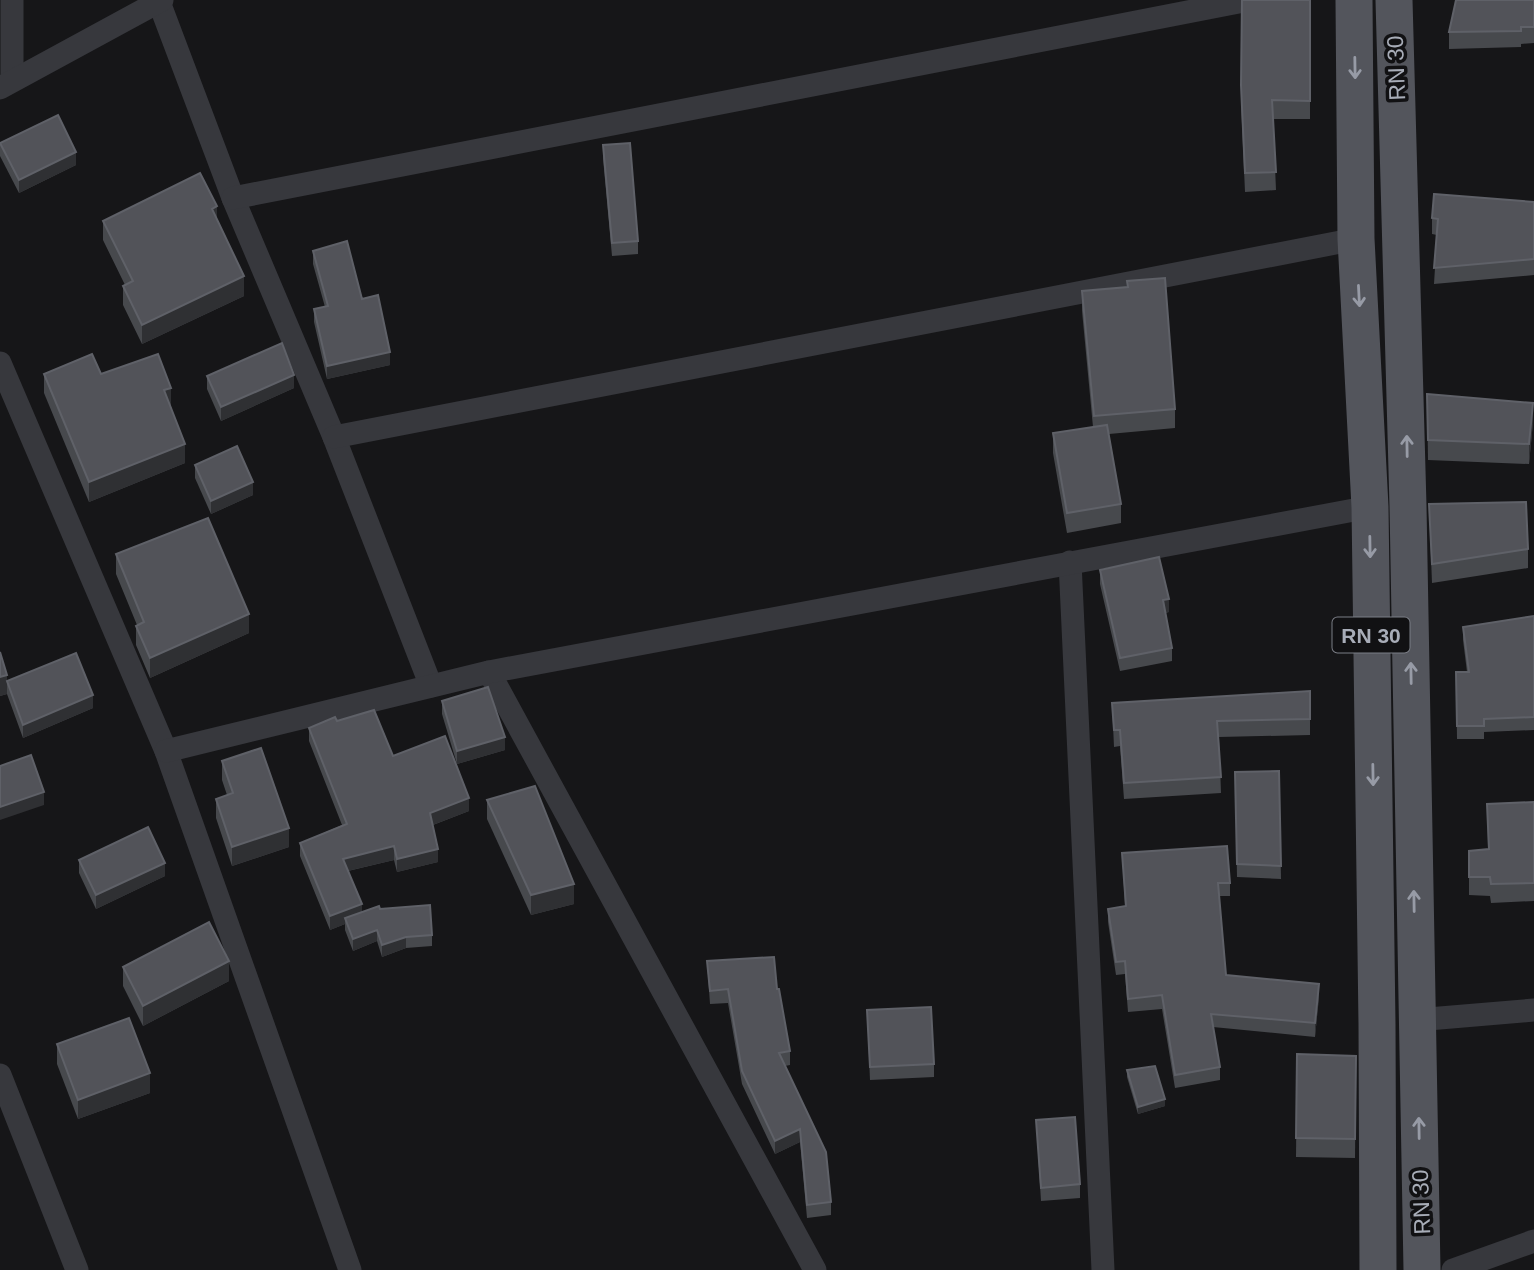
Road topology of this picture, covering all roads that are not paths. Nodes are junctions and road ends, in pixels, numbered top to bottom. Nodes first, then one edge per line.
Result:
1 (12, 0) edge
2 (1250, 0) edge
3 (1354, 0) edge
4 (1394, 0) edge
5 (161, 1) edge
6 (6, 84) edge
7 (233, 198) junction
8 (1356, 239) junction
9 (0, 363) edge
10 (6, 395) edge
11 (334, 437) junction
12 (1370, 507) junction
13 (1070, 562) junction
14 (489, 672) junction
15 (431, 686) junction
16 (166, 751) junction
17 (1534, 1010) edge
18 (1416, 1020) junction
19 (0, 1075) edge
20 (1534, 1241) edge
21 (77, 1270) edge
22 (350, 1270) edge
23 (815, 1270) edge
24 (1102, 1270) edge
25 (1378, 1270) edge
26 (1423, 1270) edge
27 (1453, 1270) edge

1 - 6 street
2 - 7 street
3 -> 8 main road, RN 30
18 -> 4 main road, RN 30 / RN 30
5 - 6 street
5 - 7 street
7 - 11 street
8 - 11 street
8 -> 12 main road, RN 30
9 - 10 street
10 - 16 street
11 - 15 street
12 - 13 street
12 -> 25 main road, RN 30
13 - 14 street
13 - 24 street
14 - 15 street
14 - 23 street
15 - 16 street
16 - 22 street
17 - 18 street
26 -> 18 main road, RN 30 / RN 30
19 - 21 street
20 - 27 street

